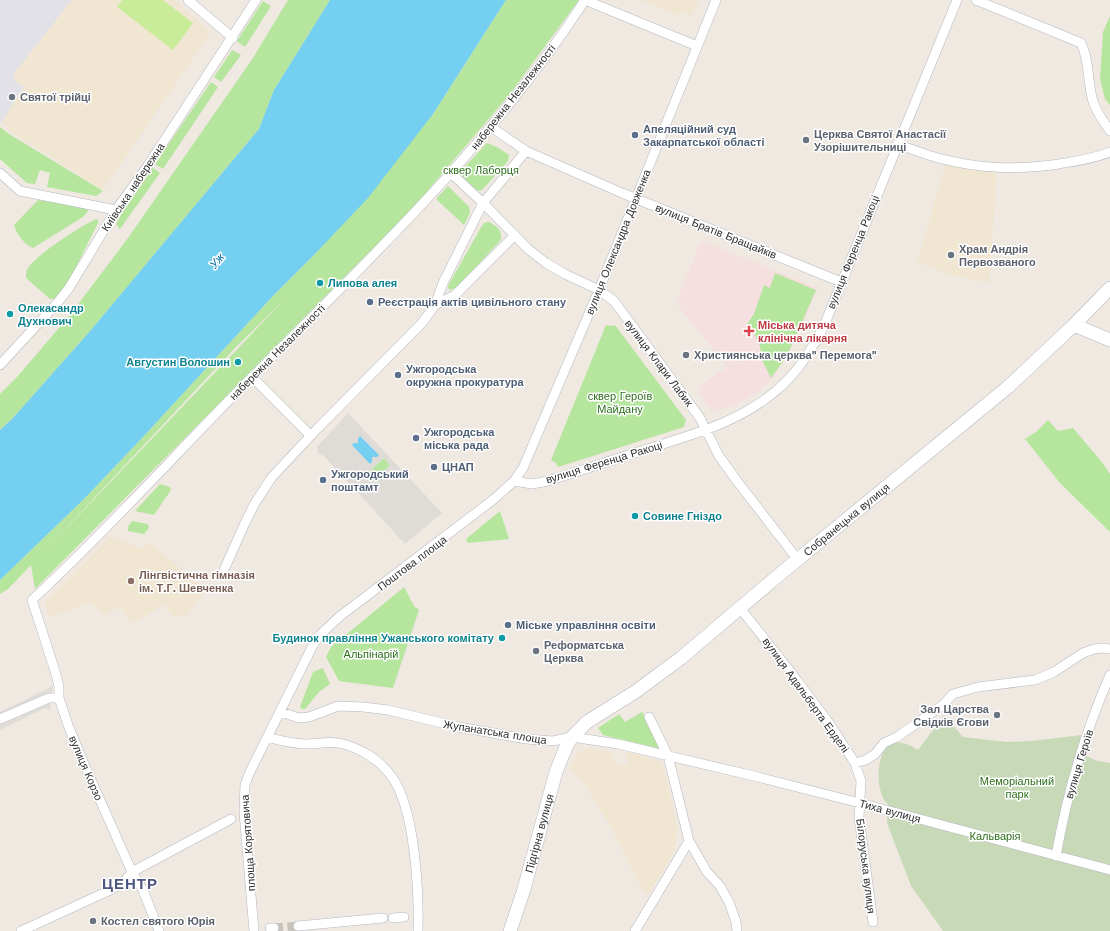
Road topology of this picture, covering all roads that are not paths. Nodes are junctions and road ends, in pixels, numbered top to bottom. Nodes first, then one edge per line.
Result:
1 (188, 0) edge
2 (256, 0) edge
3 (585, 0) edge
4 (716, 0) edge
5 (958, 0) edge
6 (976, 0) edge
7 (233, 38) junction
8 (697, 46) junction
9 (491, 127) junction
10 (1110, 131) edge
11 (897, 144) junction
12 (526, 151) junction
13 (1110, 152) edge
14 (0, 173) edge
15 (450, 174) junction
16 (635, 198) junction
17 (483, 203) junction
18 (116, 210) junction
19 (515, 235) junction
20 (841, 282) junction
21 (1110, 288) edge
22 (599, 290) junction
23 (435, 305) junction
24 (1074, 326) junction
25 (1110, 340) edge
26 (0, 365) edge
27 (252, 377) junction
28 (706, 429) junction
29 (310, 435) junction
30 (514, 482) junction
31 (798, 560) junction
32 (224, 570) dead end
33 (32, 600) joint
34 (740, 608) junction
35 (1110, 649) edge
36 (1110, 675) edge
37 (59, 698) junction
38 (281, 712) junction
39 (649, 717) dead end
40 (0, 719) edge
41 (268, 737) junction
42 (572, 737) junction
43 (668, 756) junction
44 (855, 763) junction
45 (860, 803) junction
46 (232, 819) dead end
47 (689, 841) junction
48 (1056, 856) junction
49 (1110, 870) edge
50 (132, 872) junction
51 (404, 917) dead end
52 (383, 918) dead end
53 (393, 918) dead end
54 (873, 922) dead end
55 (298, 926) tunnel mouth
56 (21, 931) edge
57 (159, 931) edge
58 (254, 931) edge
59 (418, 931) edge
60 (510, 931) edge
61 (636, 931) edge
62 (737, 931) edge

1 - 7 street
2 - 7 street, Київська набережна
3 - 8 street
3 - 9 street, набережна Незалежності
4 - 8 street, вулиця Олександра Довженка
5 - 11 street, вулиця Ференца Ракоці
6 - 10 street
7 - 18 street, Київська набережна
8 - 16 street, вулиця Олександра Довженка
9 - 12 street
9 - 15 street, набережна Незалежності
11 - 13 street
11 - 20 street, вулиця Ференца Ракоці
12 - 16 street, вулиця Братів Бращайків
12 - 17 street
14 - 18 street
15 - 17 street
15 - 27 street, набережна Незалежності
16 - 20 street, вулиця Братів Бращайків
16 - 22 street, вулиця Олександра Довженка
17 - 19 street, вулиця Клари Лабик
17 - 23 street
18 - 26 street, Київська набережна
19 - 22 street, вулиця Клари Лабик
19 - 23 street
20 - 28 street, вулиця Ференца Ракоці
21 - 24 main road, Собранецька вулиця
22 - 28 street, вулиця Клари Лабик
22 - 30 street, вулиця Олександра Довженка
23 - 29 street
24 - 25 main road
24 - 31 main road, Собранецька вулиця
27 - 29 street
27 - 33 street, набережна Незалежності
28 - 30 street, вулиця Ференца Ракоці
28 - 31 street, вулиця Клари Лабик
29 - 32 street
30 - 38 street, Поштова площа
31 - 34 main road, Собранецька вулиця
33 - 37 street, вулиця Корзо
34 - 42 main road, Собранецька вулиця
34 - 44 street, вулиця Адальберта Ерделі
35 - 44 street, вулиця Адальберта Ерделі
36 - 48 street, вулиця Героїв
37 - 40 street
37 - 50 street, вулиця Корзо
38 - 41 street
38 - 42 street, Жупанатська площа
39 - 43 street
41 - 58 street, площа Корятовича
41 - 59 street
42 - 43 street, Жупанатська площа
42 - 60 main road, Підгірна вулиця
43 - 45 street, Тиха вулиця
43 - 47 street
44 - 45 street, Білоруська вулиця
45 - 48 street, Тиха вулиця
45 - 54 street, Білоруська вулиця
46 - 50 street
47 - 61 street
47 - 62 street
48 - 49 street, Тиха вулиця
50 - 56 street
50 - 57 street, вулиця Корзо
51 - 53 street
52 - 55 street

